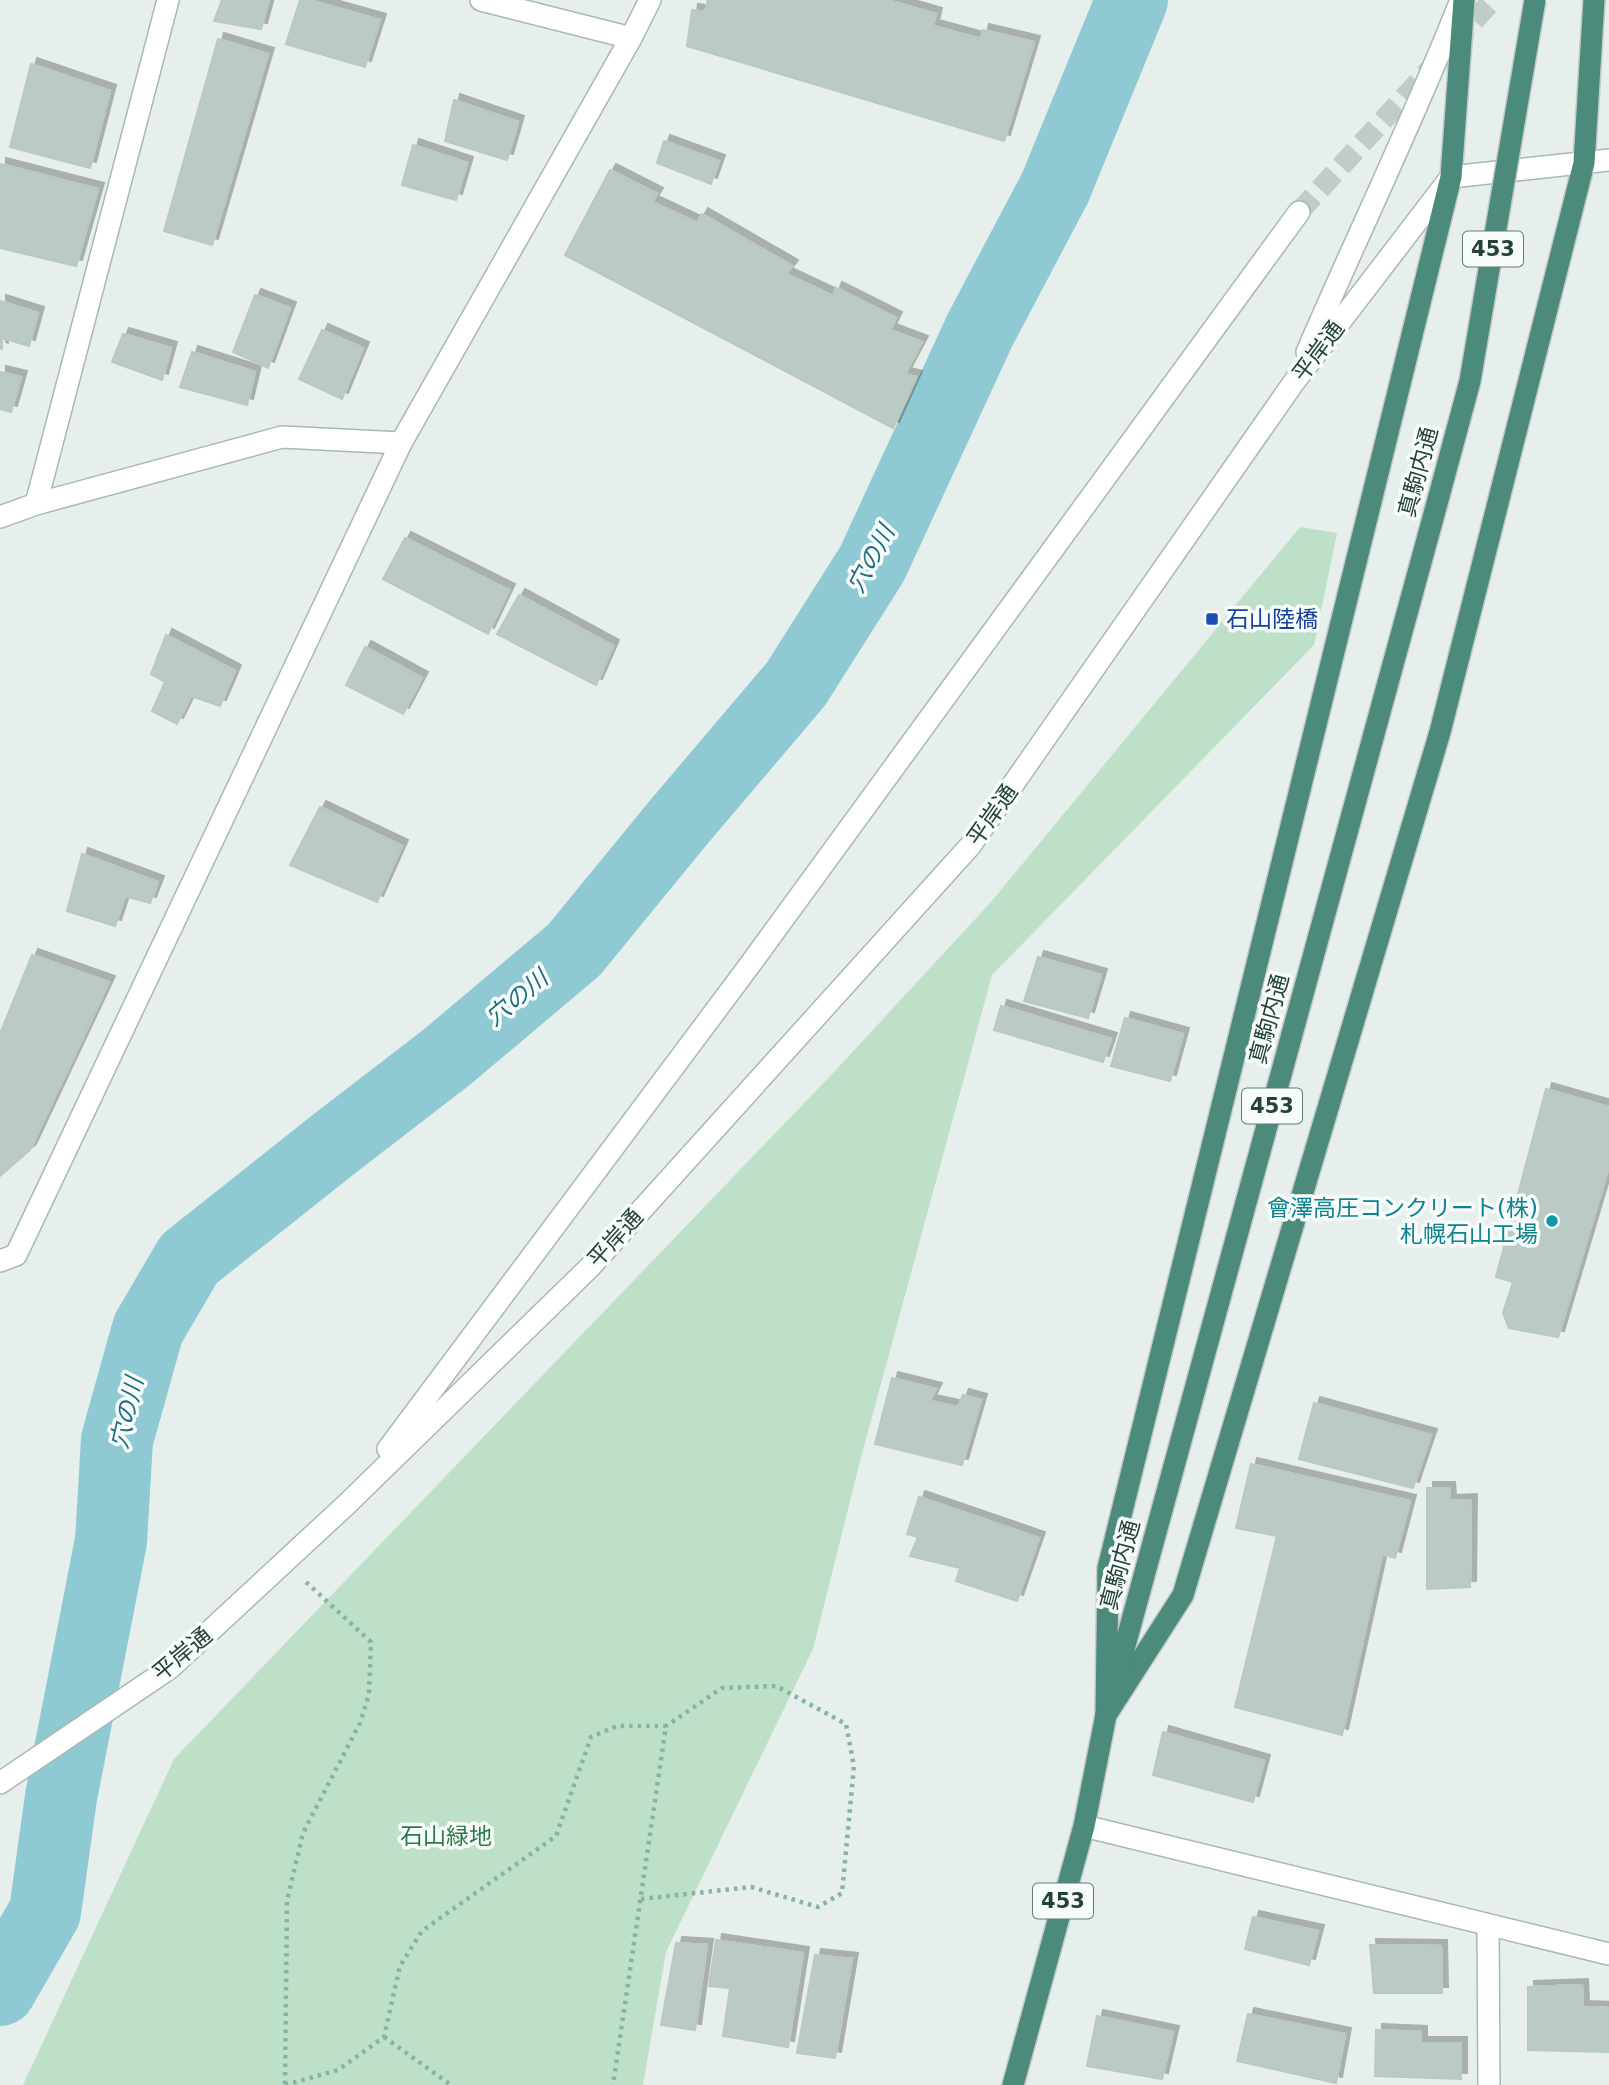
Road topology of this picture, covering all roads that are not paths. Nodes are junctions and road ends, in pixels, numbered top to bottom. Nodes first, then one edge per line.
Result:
1 (168, 0) edge
2 (481, 0) edge
3 (650, 0) edge
4 (1463, 0) edge
5 (1535, 0) edge
6 (1594, 0) edge
7 (631, 38) junction
8 (1609, 160) edge
9 (1584, 163) junction
10 (1451, 177) junction
11 (1298, 212) tunnel mouth
12 (1294, 382) junction
13 (401, 443) junction
14 (36, 504) junction
15 (0, 517) edge
16 (0, 1261) edge
17 (347, 1504) junction
18 (1106, 1715) junction
19 (0, 1783) edge
20 (1084, 1826) junction
21 (1488, 1925) junction
22 (1609, 1954) edge
23 (1013, 2085) edge
24 (1489, 2085) edge

1 - 14 street
2 - 7 street
3 - 7 street
4 - 10 highway
4 - 12 street
5 - 18 highway, 真駒内通 / 453, bridge
6 - 9 highway
7 - 13 street
8 - 9 street
9 - 10 street
9 - 18 highway
10 - 12 street, 平岸通
10 - 18 highway
11 - 17 street, 平岸通
12 - 17 street, 平岸通
13 - 14 street
13 - 16 street
14 - 15 street
17 - 19 street, 平岸通
18 - 20 highway, 真駒内通 / 453
20 - 21 street
20 - 23 highway, 真駒内通 / 453
21 - 22 street
21 - 24 street

